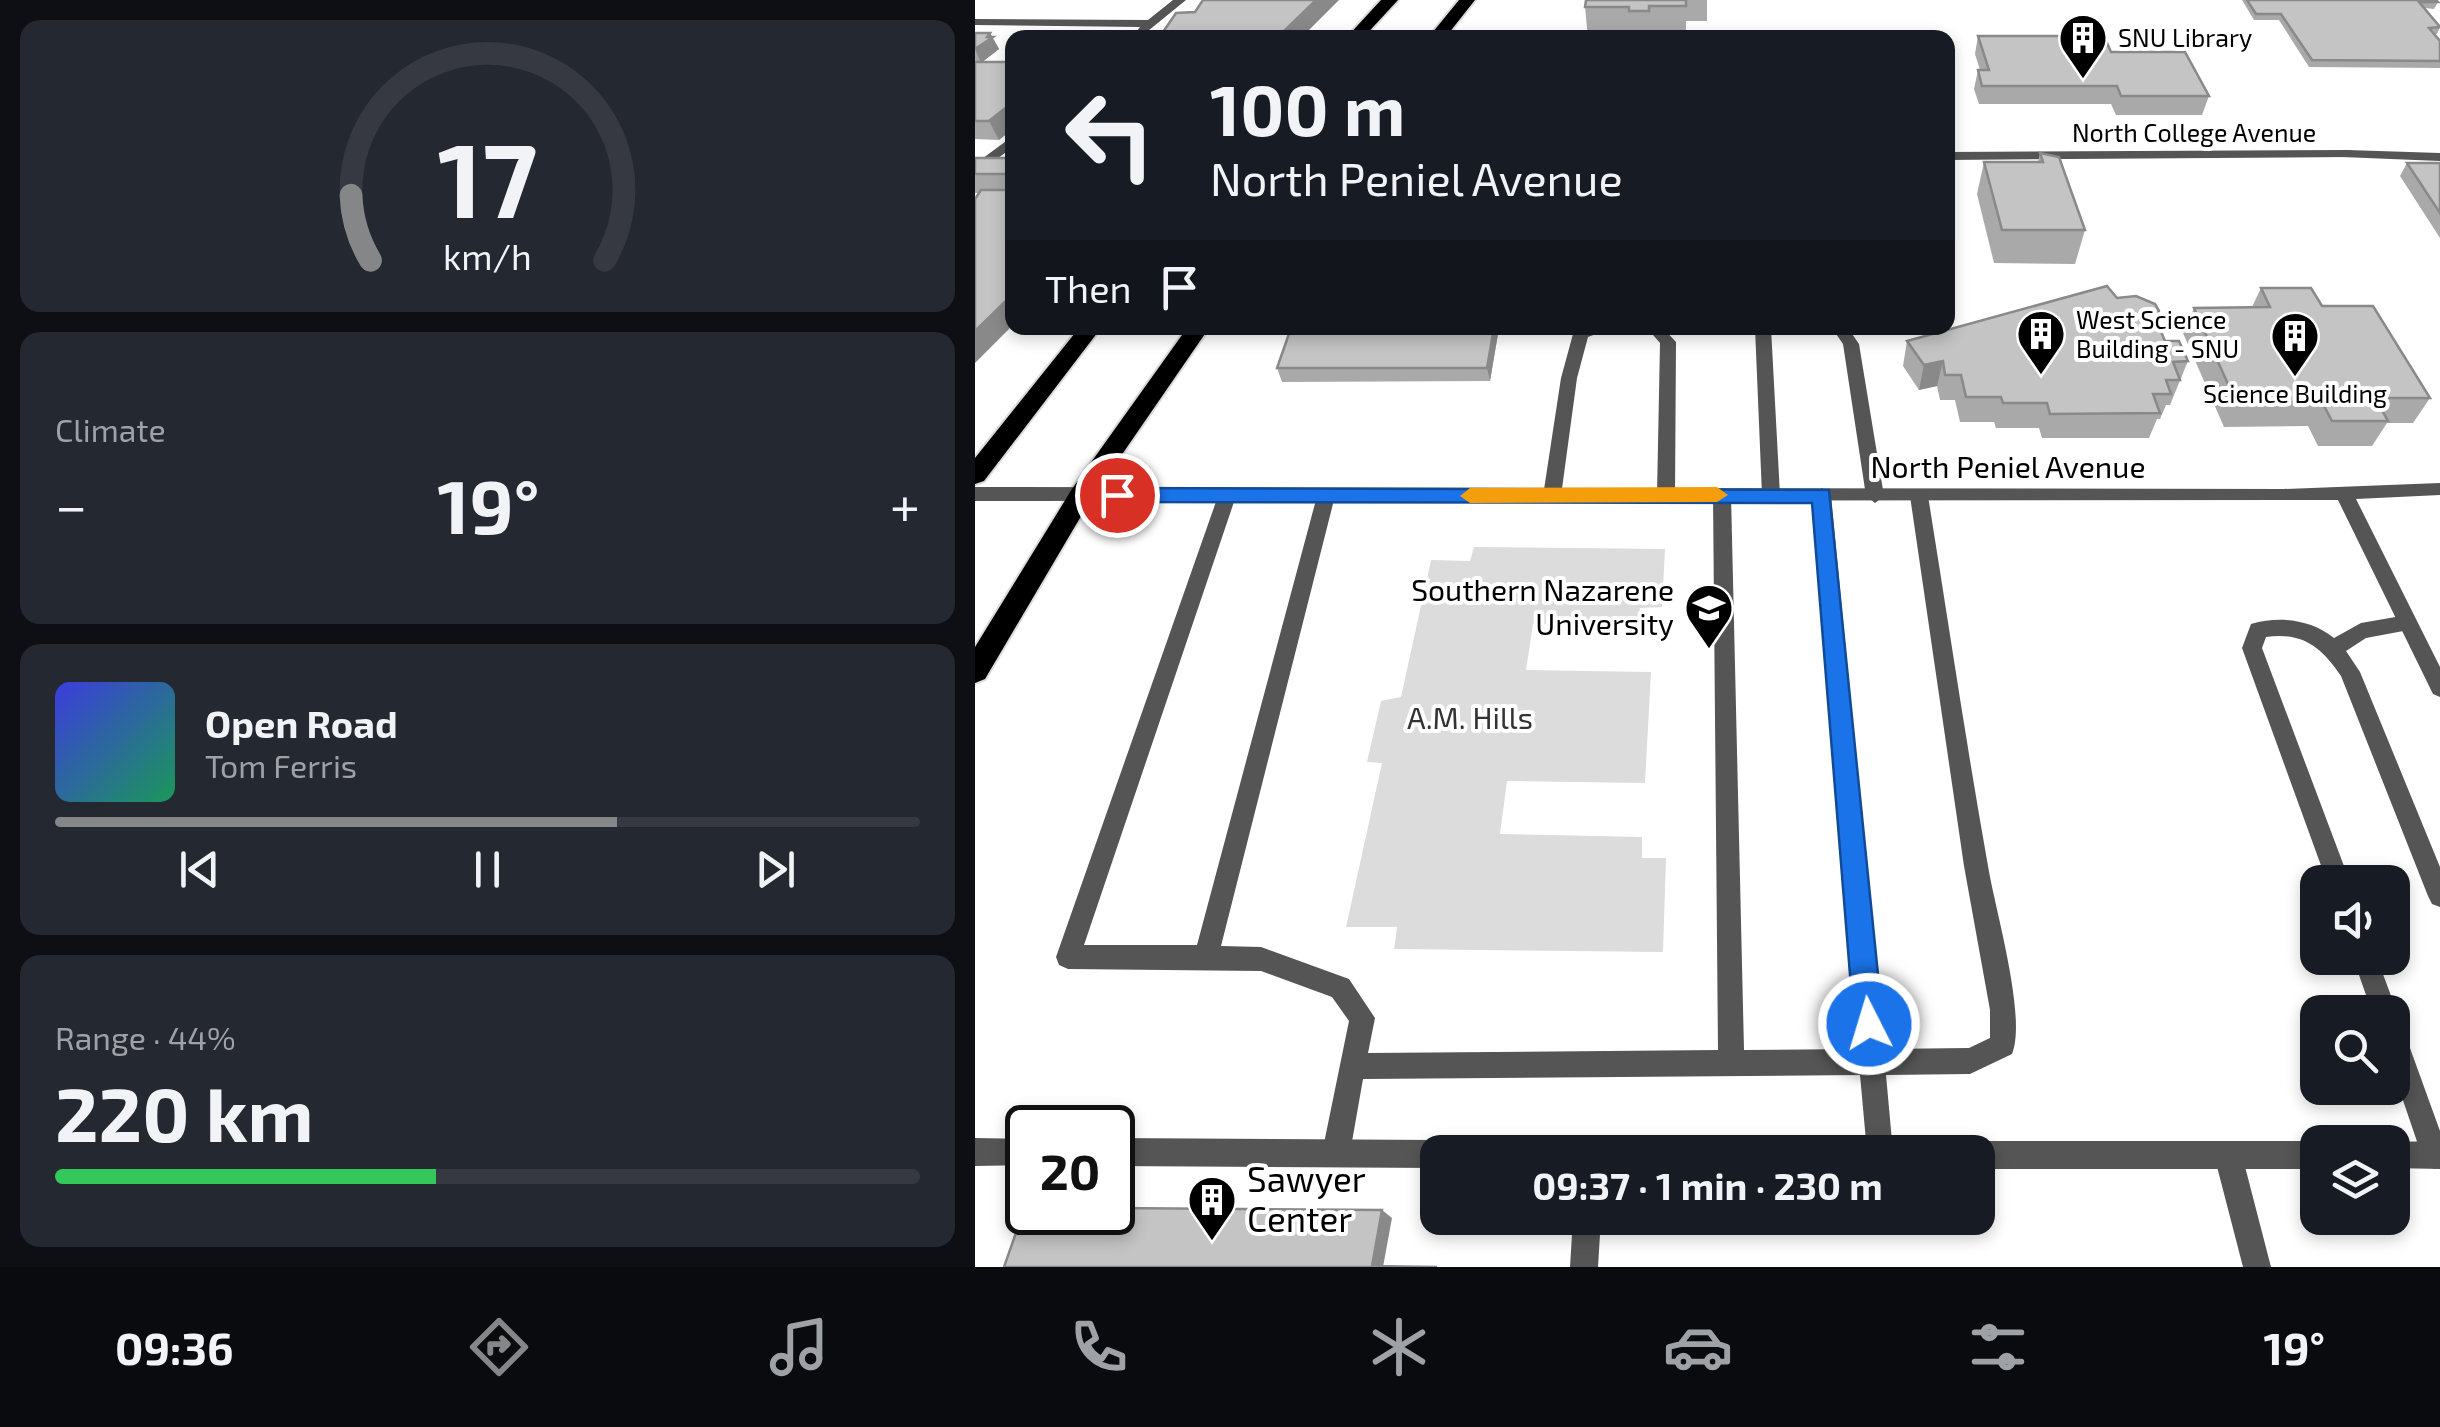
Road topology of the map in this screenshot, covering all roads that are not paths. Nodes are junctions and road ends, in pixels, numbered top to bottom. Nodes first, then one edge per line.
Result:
1 (1180, 0) edge
2 (1390, 0) edge
3 (1467, 0) edge
4 (975, 22) edge
5 (1151, 24) junction
6 (1144, 30) edge
7 (1362, 30) edge
8 (1443, 30) edge
9 (1005, 147) edge
10 (1955, 156) edge
11 (2440, 157) edge
12 (975, 171) edge
13 (1084, 335) edge
14 (1193, 335) edge
15 (1581, 335) edge
16 (1661, 335) edge
17 (1763, 335) edge
18 (1845, 335) edge
19 (975, 474) edge
20 (2440, 489) edge
21 (2344, 493) junction
22 (975, 494) edge
23 (1081, 495) junction
24 (1667, 495) junction
25 (1722, 495) junction
26 (1771, 495) junction
27 (1822, 495) junction
28 (1227, 496) junction
29 (1326, 496) junction
30 (1552, 496) junction
31 (1875, 496) junction
32 (1919, 496) junction
33 (2407, 623) junction
34 (2334, 648) junction
35 (975, 671) edge
36 (2440, 688) edge
37 (2332, 865) edge
38 (2440, 896) edge
39 (1206, 957) junction
40 (1872, 1062) junction
41 (1731, 1065) junction
42 (1353, 1066) junction
43 (2410, 1082) edge
44 (1878, 1135) edge
45 (975, 1152) edge
46 (1005, 1152) edge
47 (1135, 1152) edge
48 (1336, 1153) junction
49 (1420, 1154) edge
50 (1995, 1155) edge
51 (2228, 1155) junction
52 (2300, 1155) edge
53 (2410, 1155) edge
54 (2437, 1155) edge
55 (1586, 1235) edge
56 (1584, 1267) edge
57 (2257, 1267) edge

1 - 5 street
2 - 7 highway
3 - 8 highway
4 - 5 street
5 - 6 street
9 - 12 street
10 - 11 street, North College Avenue
13 - 19 highway
14 - 23 highway
15 - 30 street
16 - 24 street
17 - 26 street
18 - 31 street
20 - 21 street, North Peniel Avenue
21 - 32 street, North Peniel Avenue
21 - 33 street
22 - 23 street, North Peniel Avenue
23 - 28 street, North Peniel Avenue
23 - 35 highway
24 - 25 street, North Peniel Avenue
24 - 30 street, North Peniel Avenue
25 - 26 street, North Peniel Avenue
25 - 41 street
26 - 27 street, North Peniel Avenue
27 - 31 street, North Peniel Avenue
27 - 40 street
28 - 29 street, North Peniel Avenue
28 - 39 street
29 - 30 street, North Peniel Avenue
29 - 39 street
31 - 32 street, North Peniel Avenue
32 - 40 street
33 - 34 street
33 - 36 street
34 - 37 street
34 - 38 street
39 - 42 street
40 - 41 street
40 - 44 street
41 - 42 street
42 - 48 street
43 - 54 street
45 - 46 street
47 - 48 street
48 - 49 street
50 - 51 street
51 - 52 street
51 - 57 street
53 - 54 street
55 - 56 street

